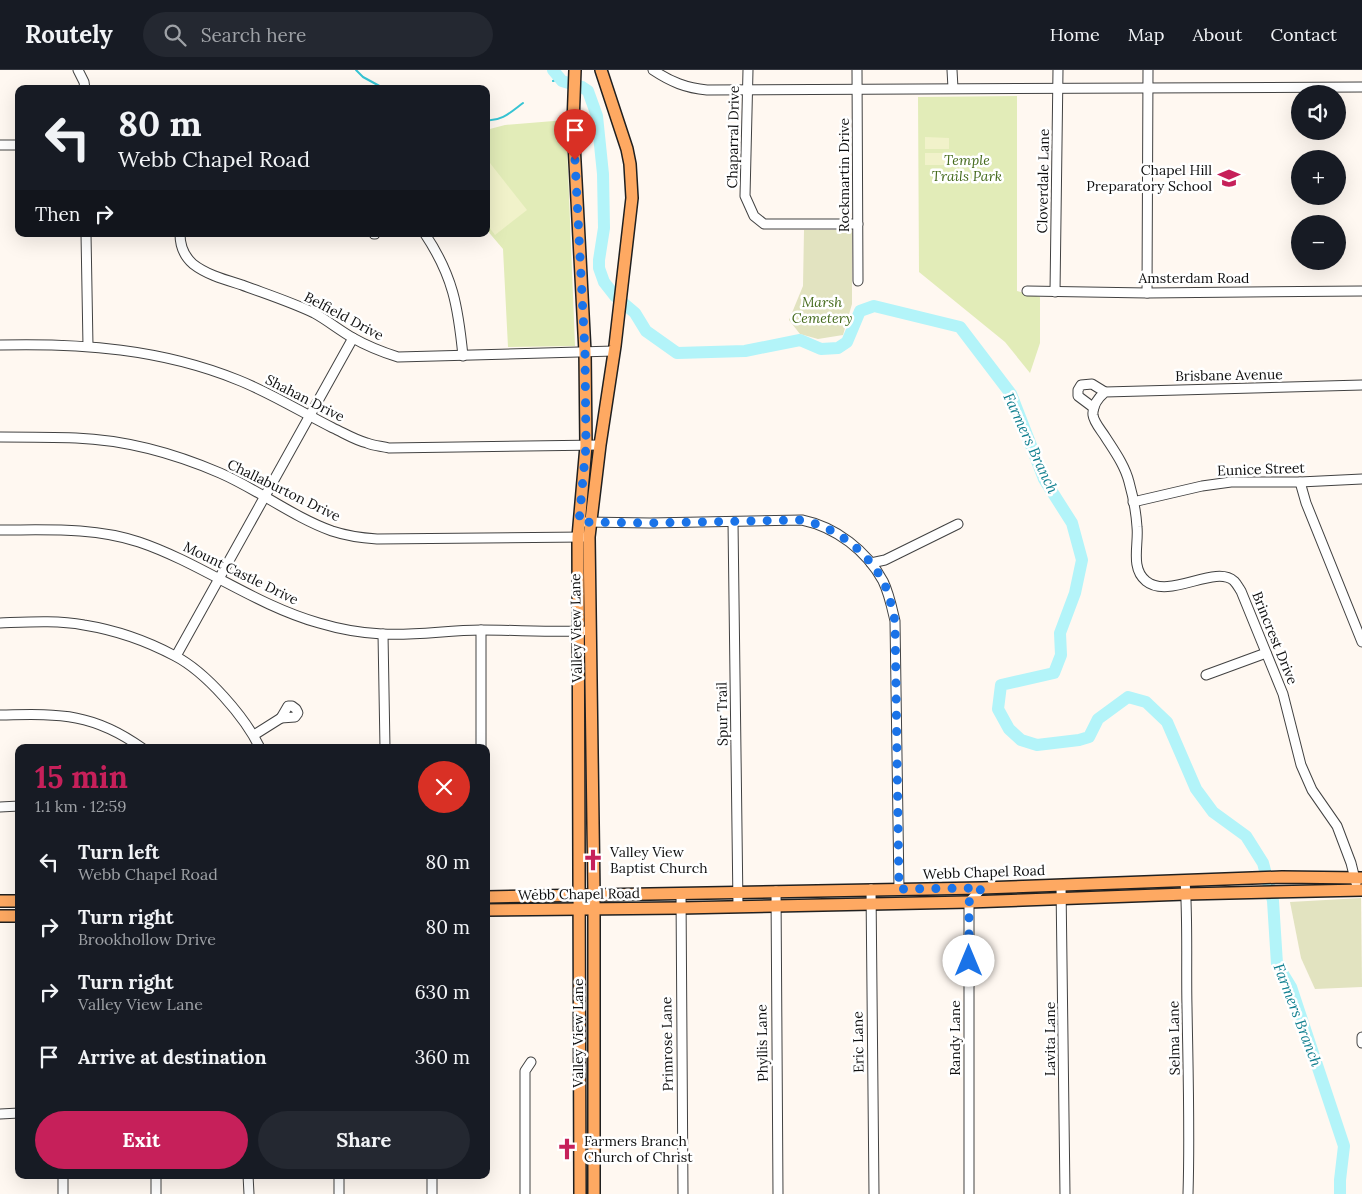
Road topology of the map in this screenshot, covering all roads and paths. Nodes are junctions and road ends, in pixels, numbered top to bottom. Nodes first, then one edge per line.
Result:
1 (78, 70) edge
2 (575, 70) edge
3 (601, 70) edge
4 (653, 70) edge
5 (748, 70) edge
6 (857, 70) edge
7 (952, 70) edge
8 (1058, 70) edge
9 (1148, 70) edge
10 (84, 85) edge
11 (1362, 87) edge
12 (953, 88) junction
13 (1059, 88) junction
14 (1149, 88) junction
15 (857, 90) junction
16 (749, 91) junction
17 (0, 145) edge
18 (15, 145) edge
19 (858, 224) junction
20 (86, 237) edge
21 (180, 237) edge
22 (427, 237) edge
23 (858, 281) dead end
24 (1027, 291) dead end
25 (1362, 291) edge
26 (1055, 292) junction
27 (1147, 293) junction
28 (353, 338) junction
29 (0, 345) edge
30 (88, 346) junction
31 (614, 351) junction
32 (585, 352) junction
33 (463, 356) junction
34 (1362, 385) edge
35 (1102, 395) junction
36 (1094, 408) junction
37 (310, 416) junction
38 (0, 437) edge
39 (600, 445) junction
40 (586, 446) junction
41 (1362, 479) edge
42 (1300, 482) junction
43 (264, 496) junction
44 (1133, 502) junction
45 (579, 522) junction
46 (592, 522) junction
47 (733, 522) junction
48 (958, 524) dead end
49 (0, 530) edge
50 (584, 537) junction
51 (871, 563) junction
52 (218, 578) junction
53 (0, 623) edge
54 (481, 630) junction
55 (577, 631) junction
56 (591, 631) junction
57 (383, 634) junction
58 (1362, 642) edge
59 (1266, 653) junction
60 (176, 656) junction
61 (1206, 675) dead end
62 (0, 714) edge
63 (281, 718) dead end
64 (254, 735) junction
65 (136, 744) edge
66 (258, 744) edge
67 (385, 744) edge
68 (481, 744) edge
69 (15, 806) edge
70 (0, 807) edge
71 (1358, 878) edge
72 (1185, 881) junction
73 (1061, 885) junction
74 (982, 888) junction
75 (871, 889) junction
76 (899, 889) junction
77 (1360, 890) edge
78 (776, 891) junction
79 (738, 892) junction
80 (682, 893) junction
81 (580, 894) junction
82 (594, 894) junction
83 (1186, 894) junction
84 (490, 897) edge
85 (1062, 898) junction
86 (0, 901) edge
87 (15, 901) edge
88 (969, 902) junction
89 (871, 904) junction
90 (738, 906) junction
91 (775, 906) junction
92 (680, 908) junction
93 (579, 909) junction
94 (594, 909) junction
95 (490, 910) edge
96 (0, 916) edge
97 (15, 916) edge
98 (580, 1023) junction
99 (593, 1023) junction
100 (1362, 1037) edge
101 (1362, 1043) edge
102 (531, 1062) dead end
103 (15, 1113) edge
104 (0, 1114) edge
105 (63, 1179) edge
106 (156, 1179) edge
107 (248, 1179) edge
108 (339, 1179) edge
109 (432, 1179) edge
110 (63, 1194) edge
111 (156, 1194) edge
112 (249, 1194) edge
113 (339, 1194) edge
114 (432, 1194) edge
115 (525, 1194) edge
116 (580, 1194) edge
117 (594, 1194) edge
118 (683, 1194) edge
119 (778, 1194) edge
120 (874, 1194) edge
121 (969, 1194) edge
122 (1064, 1194) edge
123 (1188, 1194) edge

1 - 10 street
2 - 32 main road, Valley View Lane
3 - 31 main road, Valley View Lane
4 - 16 street
5 - 16 street, Chaparral Drive
6 - 15 street, Rockmartin Drive
7 - 12 street
8 - 13 street, Cloverdale Lane
9 - 14 street
11 - 14 street
12 - 13 street
12 - 15 street
13 - 14 street
13 - 26 street, Cloverdale Lane
14 - 27 street
15 - 16 street
15 - 19 street, Rockmartin Drive
16 - 19 street, Chaparral Drive
17 - 18 street
19 - 23 street, Rockmartin Drive
20 - 30 street
21 - 28 street, Belfield Drive
22 - 33 street
24 - 26 street, Amsterdam Road
25 - 27 street, Amsterdam Road
26 - 27 street, Amsterdam Road
28 - 33 street, Belfield Drive
28 - 37 street
29 - 30 street, Shahan Drive
30 - 37 street, Shahan Drive
31 - 32 street, Belfield Drive
31 - 39 main road, Valley View Lane
32 - 33 street, Belfield Drive
32 - 40 main road, Valley View Lane
34 - 35 street, Brisbane Avenue
35 - 36 street
35 - 36 street, Brisbane Avenue
36 - 44 street, Brincrest Drive
37 - 40 street, Shahan Drive
37 - 43 street
38 - 43 street, Challaburton Drive
39 - 40 street, Shahan Drive
39 - 46 main road, Valley View Lane
40 - 45 main road, Valley View Lane
41 - 42 street, Eunice Street
42 - 44 street, Eunice Street
42 - 58 street
43 - 50 street, Challaburton Drive
43 - 52 street
44 - 59 street, Brincrest Drive
45 - 46 street
45 - 50 main road, Valley View Lane
46 - 47 street
46 - 50 main road, Valley View Lane
47 - 51 street
47 - 79 street, Spur Trail
48 - 51 street
49 - 52 street, Mount Castle Drive
50 - 55 main road, Valley View Lane
50 - 56 main road, Valley View Lane
51 - 76 street
52 - 57 street, Mount Castle Drive
52 - 60 street
53 - 60 street
54 - 55 street, Mount Castle Drive
54 - 57 street, Mount Castle Drive
54 - 68 street
55 - 56 street, Mount Castle Drive
55 - 81 main road, Valley View Lane
56 - 82 main road, Valley View Lane
57 - 67 street
59 - 61 street
59 - 71 street, Brincrest Drive
60 - 64 street
62 - 65 street
63 - 64 street
64 - 66 street
69 - 70 street
71 - 72 main road, Webb Chapel Road
71 - 77 street, Brincrest Drive
72 - 73 main road, Webb Chapel Road
72 - 83 street, Selma Lane
73 - 74 main road, Webb Chapel Road
73 - 85 street, Lavita Lane
74 - 76 main road, Webb Chapel Road
74 - 88 street
75 - 76 main road, Webb Chapel Road
75 - 78 main road, Webb Chapel Road
75 - 89 street, Eric Lane
77 - 83 main road, Webb Chapel Road
78 - 79 main road, Webb Chapel Road
78 - 91 street, Phyllis Lane
79 - 80 main road, Webb Chapel Road
79 - 90 street, Spur Trail
80 - 82 main road, Webb Chapel Road
80 - 92 street, Primrose Lane
81 - 82 main road, Webb Chapel Road
81 - 84 main road, Webb Chapel Road
81 - 93 main road, Valley View Lane
82 - 94 main road, Valley View Lane
83 - 85 main road, Webb Chapel Road
83 - 123 street, Selma Lane
85 - 88 main road, Webb Chapel Road
85 - 122 street, Lavita Lane
86 - 87 main road
88 - 89 main road, Webb Chapel Road
88 - 121 street, Randy Lane
89 - 91 main road, Webb Chapel Road
89 - 120 street, Eric Lane
90 - 91 main road, Webb Chapel Road
90 - 92 main road, Webb Chapel Road
91 - 119 street, Phyllis Lane
92 - 94 main road, Webb Chapel Road
92 - 118 street, Primrose Lane
93 - 94 main road, Webb Chapel Road
93 - 95 main road, Webb Chapel Road
93 - 98 main road, Valley View Lane
94 - 99 main road, Valley View Lane
96 - 97 main road
98 - 99 main road
98 - 116 main road, Valley View Lane
99 - 117 main road, Valley View Lane
100 - 101 street
102 - 115 street
103 - 104 street
105 - 110 street
106 - 111 street
107 - 112 street
108 - 113 street
109 - 114 street

